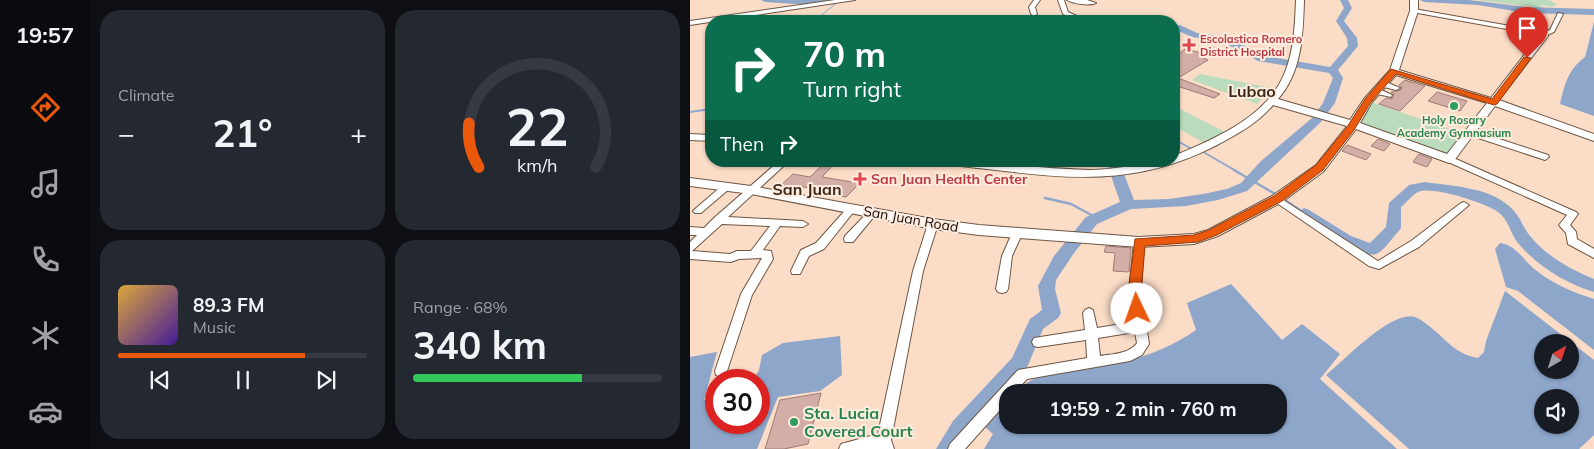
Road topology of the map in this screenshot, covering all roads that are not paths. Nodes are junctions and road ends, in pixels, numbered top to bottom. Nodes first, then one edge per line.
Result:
1 (851, 0) edge
2 (1037, 0) edge
3 (1070, 0) edge
4 (1300, 0) edge
5 (1414, 0) edge
6 (1061, 2) edge
7 (1093, 3) dead end
8 (1414, 11) junction
9 (1034, 14) dead end
10 (1560, 14) dead end
11 (750, 15) edge
12 (1068, 15) edge
13 (705, 22) edge
14 (690, 24) edge
15 (1545, 34) junction
16 (1291, 64) joint
17 (1394, 71) junction
18 (1380, 88) junction
19 (1396, 88) dead end
20 (1388, 95) dead end
21 (1272, 101) junction
22 (1494, 102) junction
23 (1352, 124) junction
24 (1469, 132) junction
25 (690, 137) edge
26 (705, 138) edge
27 (1594, 138) edge
28 (1545, 157) dead end
29 (1180, 158) edge
30 (1449, 160) junction
31 (778, 167) edge
32 (1012, 167) edge
33 (1156, 167) edge
34 (690, 182) edge
35 (726, 187) junction
36 (751, 190) junction
37 (1279, 197) junction
38 (1464, 205) dead end
39 (852, 208) junction
40 (698, 211) dead end
41 (873, 212) junction
42 (718, 220) junction
43 (803, 224) dead end
44 (934, 224) junction
45 (776, 225) junction
46 (690, 231) edge
47 (706, 232) junction
48 (1016, 234) junction
49 (849, 239) dead end
50 (1140, 242) junction
51 (690, 248) edge
52 (754, 254) junction
53 (1594, 254) edge
54 (690, 255) edge
55 (796, 271) dead end
56 (1002, 289) dead end
57 (1088, 313) dead end
58 (1139, 326) junction
59 (1089, 333) junction
60 (1038, 342) dead end
61 (1094, 362) junction
62 (722, 369) edge
63 (886, 444) edge
64 (846, 449) edge
65 (955, 449) edge

1 - 11 street
2 - 9 street
3 - 6 street
3 - 7 street
4 - 16 street
5 - 8 street
6 - 12 street
8 - 15 street
8 - 17 street
10 - 15 street
13 - 14 street
15 - 22 street
16 - 21 main road
17 - 18 street, San Juan Road
17 - 22 street
18 - 19 street
18 - 20 street
18 - 23 street, San Juan Road
21 - 23 street
21 - 29 main road
22 - 24 street
22 - 27 street
23 - 30 street
23 - 37 street, San Juan Road
24 - 28 street
24 - 30 street
25 - 26 street
30 - 53 street
31 - 36 street
32 - 33 street
34 - 35 main road, San Juan Road
35 - 36 main road, San Juan Road
35 - 40 street
36 - 39 main road, San Juan Road
36 - 42 street
37 - 38 street
37 - 50 street, San Juan Road
39 - 41 main road, San Juan Road
39 - 55 street
41 - 44 main road, San Juan Road
41 - 49 street
42 - 45 street
42 - 47 street
43 - 45 street
44 - 48 street, San Juan Road
44 - 63 street
45 - 52 street
46 - 47 street
47 - 51 street
48 - 50 street, San Juan Road
48 - 56 street
50 - 58 street
52 - 54 street
52 - 62 street
57 - 59 street
58 - 59 street
58 - 61 street
59 - 60 street
59 - 61 street
61 - 65 street
63 - 64 street

